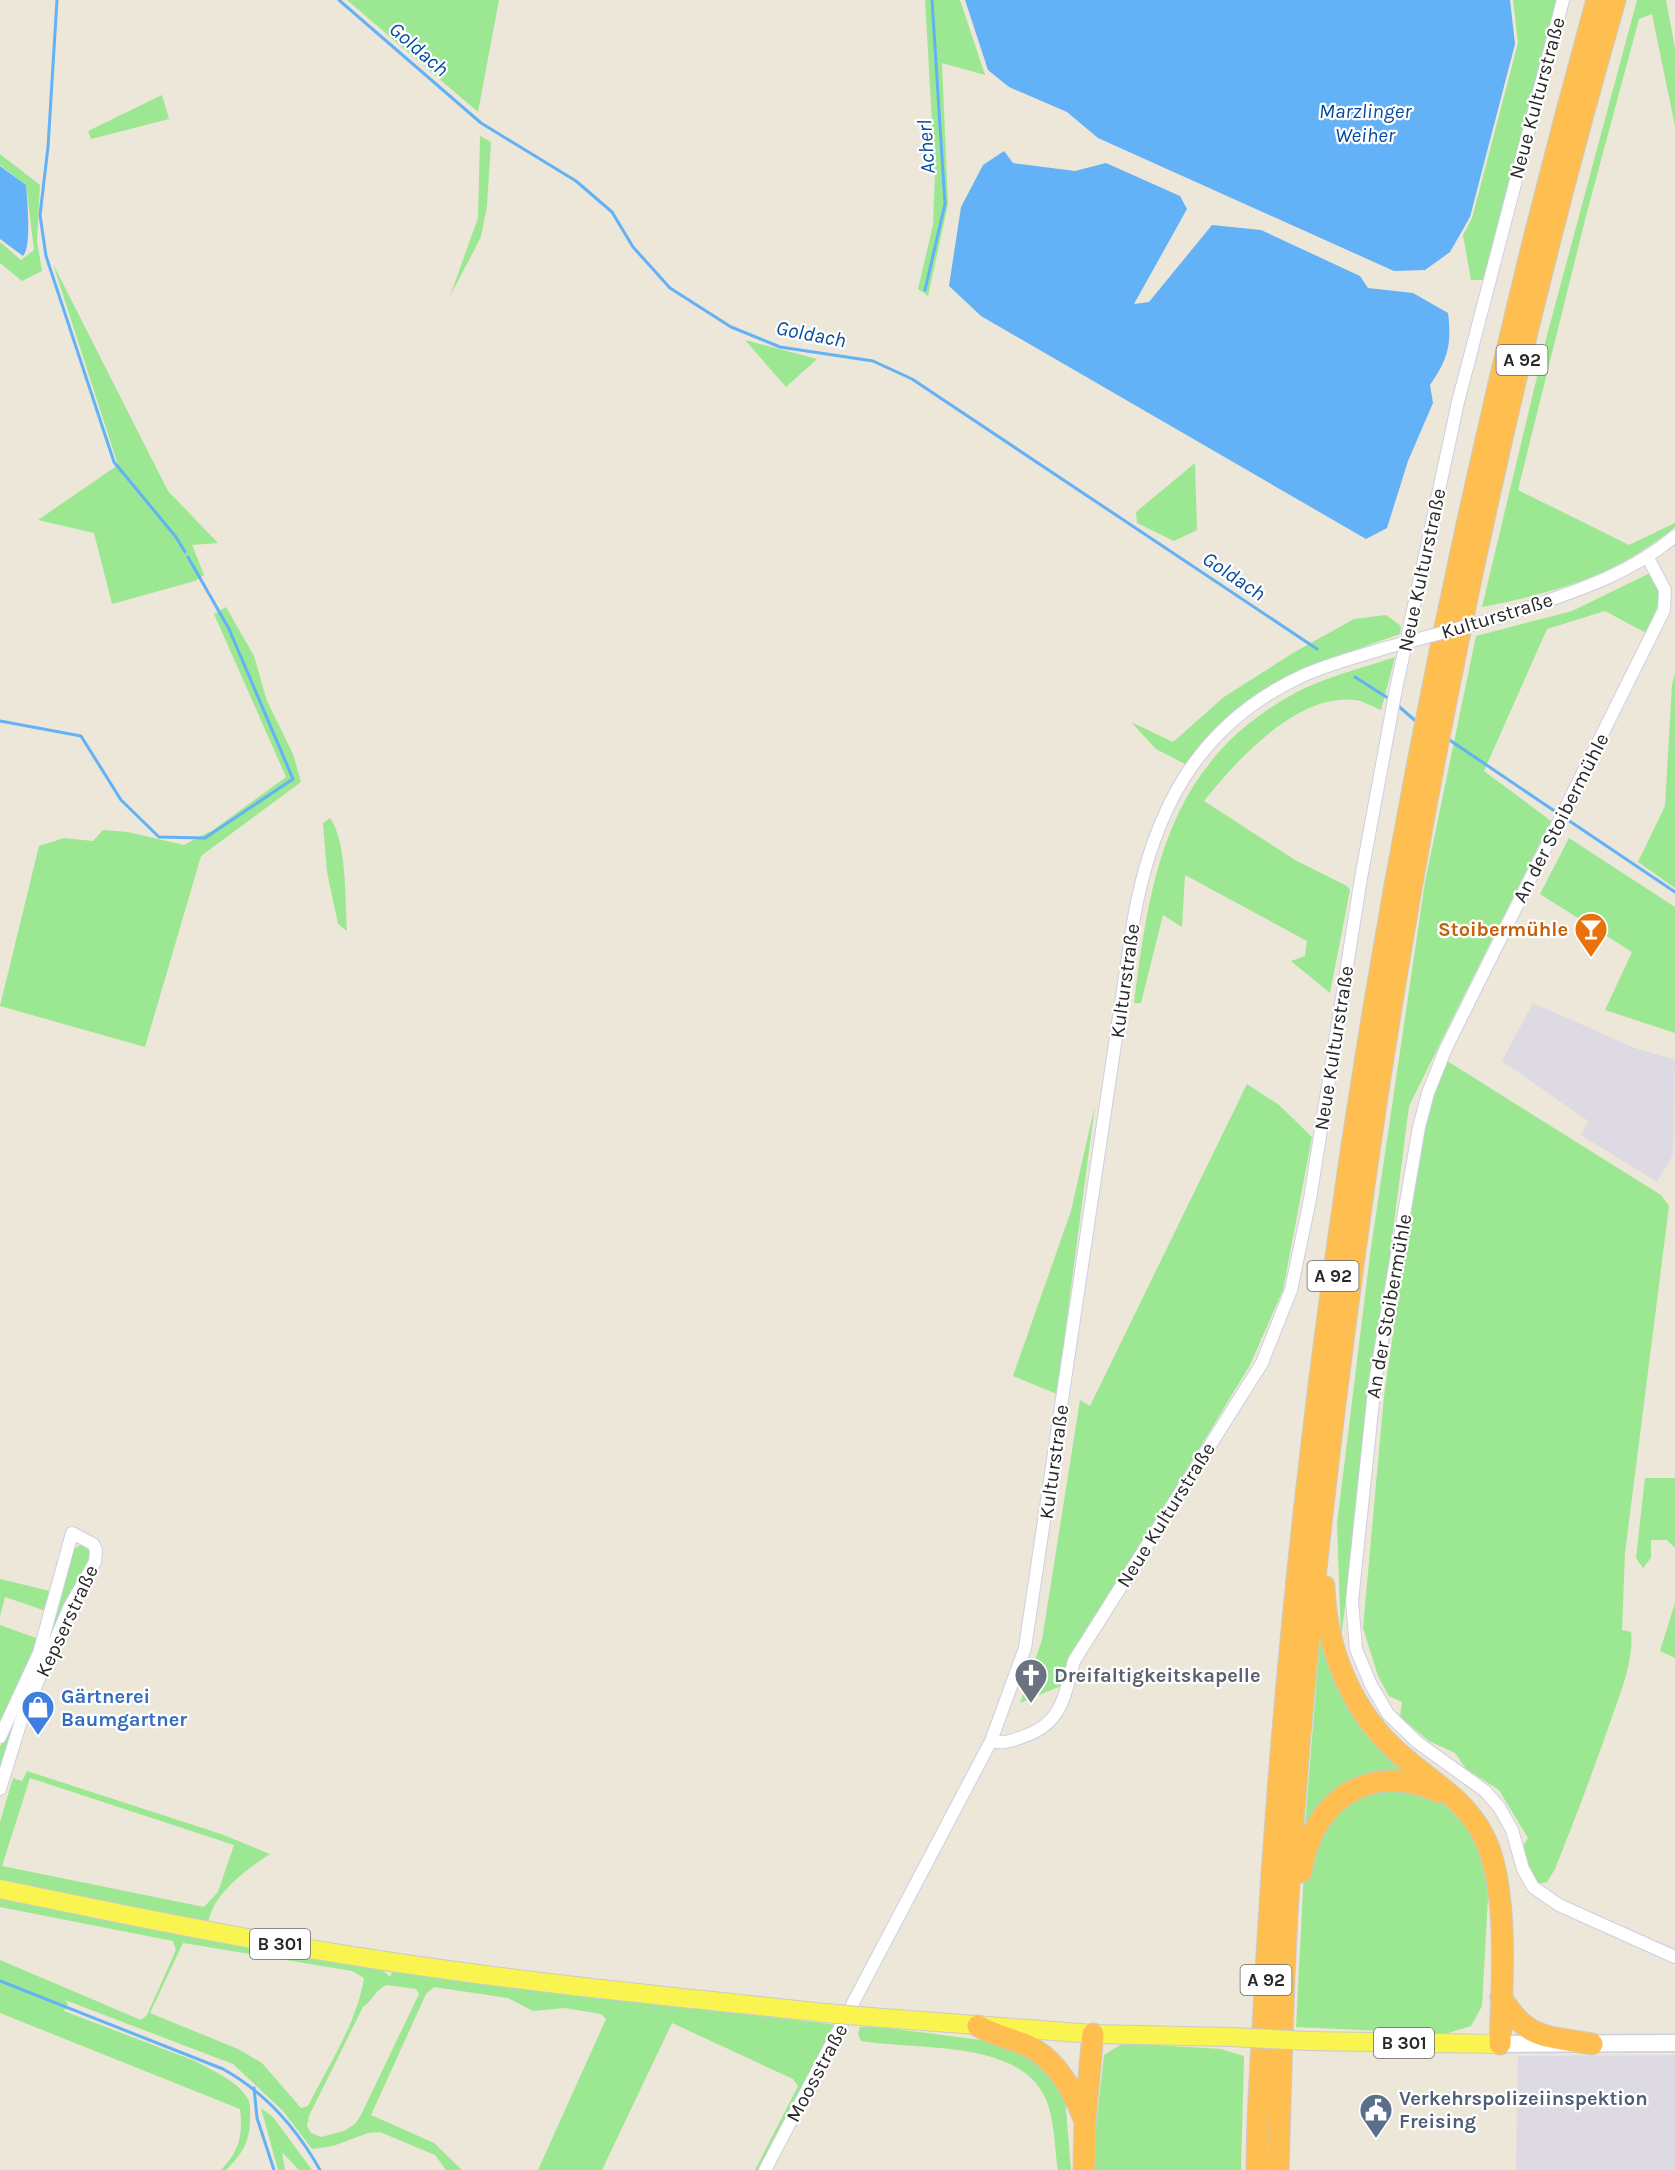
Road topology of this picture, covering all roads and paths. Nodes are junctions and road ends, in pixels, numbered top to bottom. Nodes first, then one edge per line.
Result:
1 (1563, 0) edge
2 (1598, 0) edge
3 (1616, 0) edge
4 (1675, 536) edge
5 (1648, 558) junction
6 (1431, 731) junction
7 (1322, 1512) junction
8 (0, 1737) edge
9 (991, 1741) junction
10 (0, 1789) edge
11 (1453, 1798) junction
12 (0, 1889) edge
13 (1287, 1918) junction
14 (1675, 1957) edge
15 (1501, 1996) junction
16 (978, 2026) junction
17 (1093, 2034) junction
18 (1675, 2043) edge
19 (1500, 2044) junction
20 (1592, 2044) junction
21 (1085, 2121) junction
22 (1257, 2142) junction
23 (765, 2170) edge
24 (1084, 2170) edge
25 (1249, 2170) edge
26 (1257, 2170) edge
27 (1278, 2170) edge

1 - 9 street, Neue Kulturstraße
2 - 6 highway, A 92
3 - 6 highway, A 92
4 - 5 street, Kulturstraße
5 - 9 street, Kulturstraße, bridge
5 - 14 street, An der Stoibermühle
6 - 7 highway, A 92
6 - 22 highway, A 92
7 - 11 highway
7 - 13 highway, A 92
8 - 10 street, Kepserstraße
9 - 23 street, Moosstraße
11 - 13 highway
11 - 15 highway
12 - 16 main road, B 301, bridge
13 - 27 highway, A 92
15 - 19 highway
15 - 20 highway
16 - 17 main road, B 301
16 - 21 highway
17 - 19 main road, B 301, bridge
17 - 21 highway
18 - 20 main road
19 - 20 main road
21 - 24 highway
22 - 25 highway
22 - 26 highway, A 92

